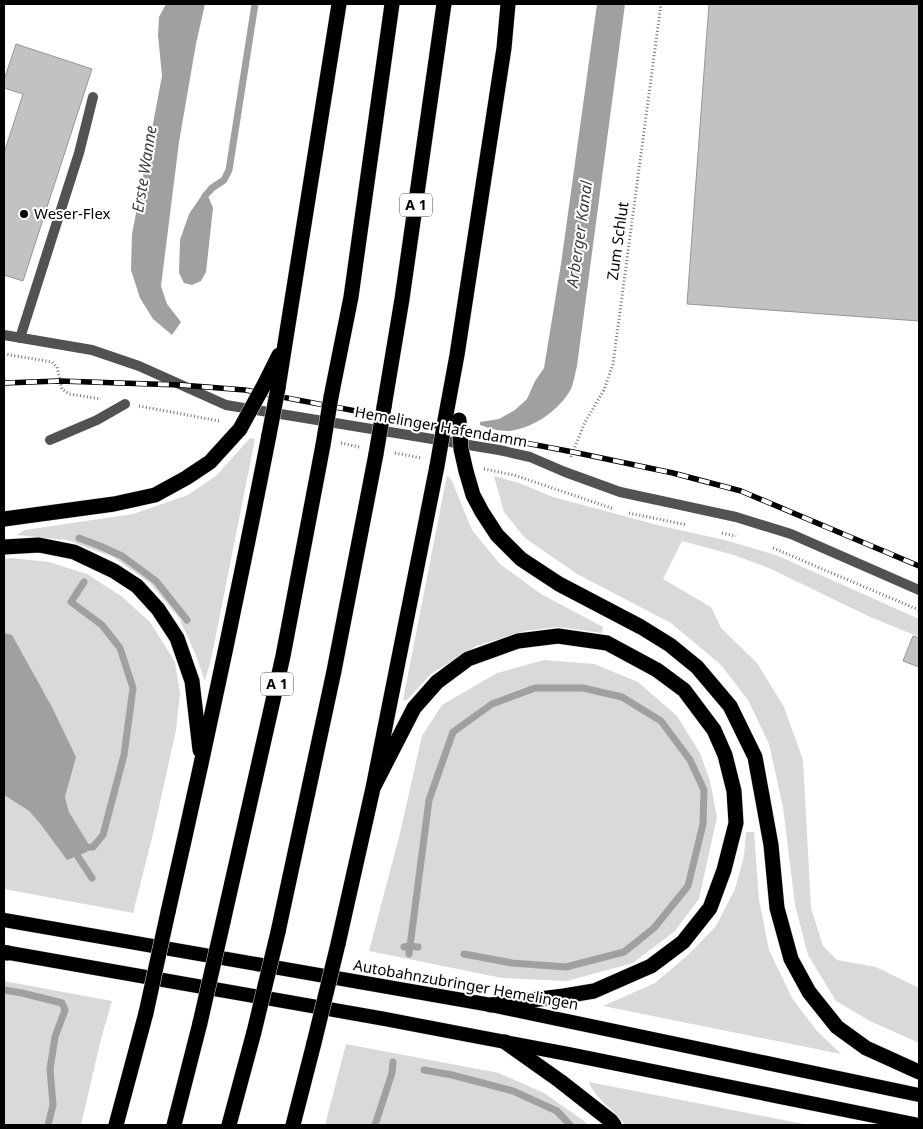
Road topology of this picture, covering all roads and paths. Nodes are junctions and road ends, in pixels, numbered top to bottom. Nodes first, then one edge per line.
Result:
1 (338, 4) edge
2 (392, 4) edge
3 (444, 4) edge
4 (508, 4) edge
5 (661, 4) edge
6 (93, 97) dead end
7 (4, 334) edge
8 (20, 338) junction
9 (4, 354) edge
10 (271, 387) junction
11 (125, 404) junction
12 (452, 420) junction
13 (224, 422) dead end
14 (50, 440) dead end
15 (327, 443) junction
16 (362, 447) dead end
17 (383, 453) junction
18 (433, 463) junction
19 (473, 470) junction
20 (565, 472) junction
21 (4, 519) edge
22 (692, 526) dead end
23 (719, 532) dead end
24 (741, 538) dead end
25 (4, 547) edge
26 (772, 548) dead end
27 (919, 590) edge
28 (919, 610) edge
29 (201, 766) junction
30 (373, 788) junction
31 (4, 920) edge
32 (5, 952) edge
33 (491, 1005) junction
34 (505, 1042) junction
35 (919, 1072) edge
36 (919, 1095) edge
37 (116, 1125) edge
38 (174, 1125) edge
39 (229, 1125) edge
40 (293, 1125) edge
41 (614, 1125) edge
42 (919, 1125) edge

1 - 10 highway
2 - 15 highway, A 1, bridge
3 - 17 highway, A 1, bridge
4 - 12 highway
5 - 20 path, Zum Schlut
6 - 8 street
7 - 8 street, Hemelinger Hafendamm
8 - 20 street, Hemelinger Hafendamm
9 - 11 path
10 - 21 highway, bridge
10 - 29 highway, bridge
11 - 13 path
11 - 14 street
12 - 18 highway, bridge
12 - 19 highway, bridge
15 - 16 path
15 - 38 highway, A 1, bridge
17 - 18 path
17 - 39 highway, A 1, bridge
18 - 30 highway
19 - 22 path
19 - 35 highway
20 - 27 street, Hemelinger Hafendamm
23 - 24 path
25 - 29 highway
26 - 28 path
29 - 37 highway, bridge
30 - 33 highway
30 - 40 highway, bridge
31 - 33 highway, Autobahnzubringer Hemelingen
32 - 34 highway
33 - 36 highway, Autobahnzubringer Hemelingen
34 - 41 highway
34 - 42 highway

